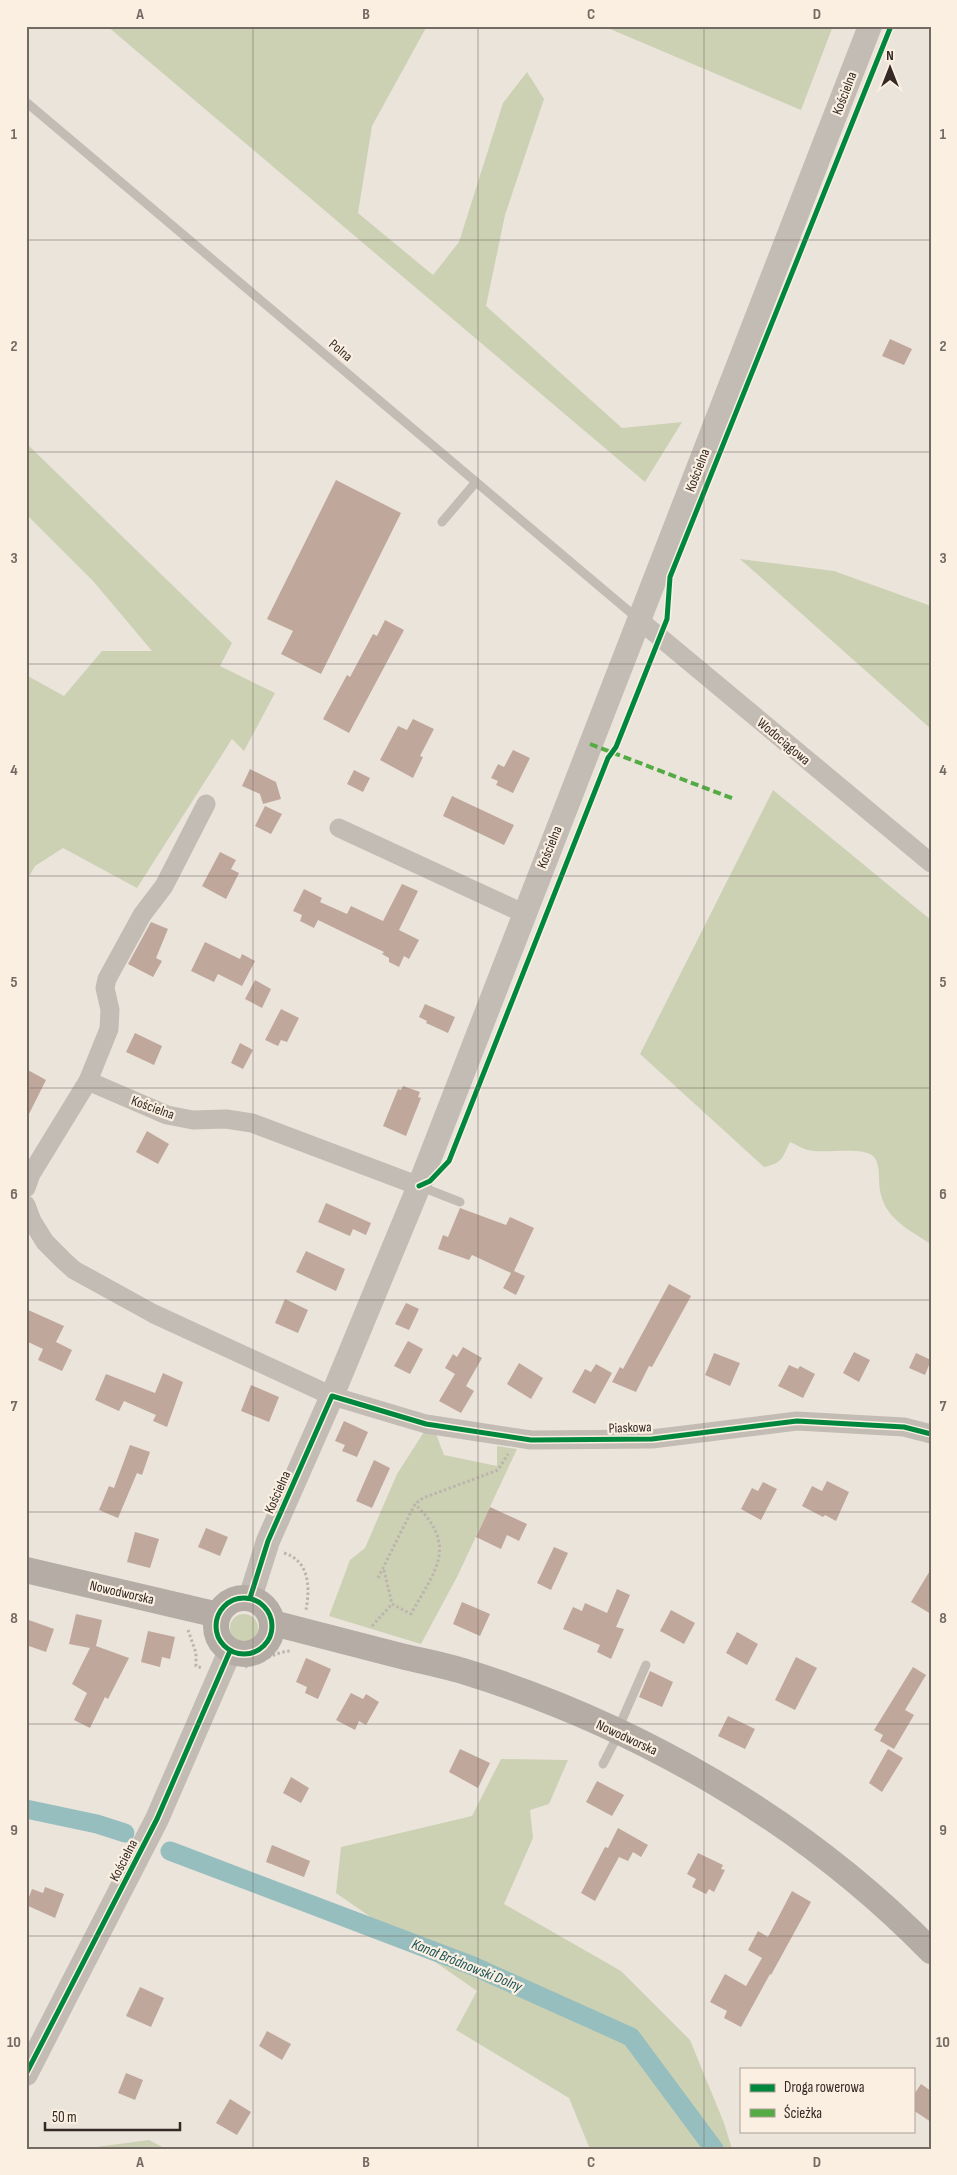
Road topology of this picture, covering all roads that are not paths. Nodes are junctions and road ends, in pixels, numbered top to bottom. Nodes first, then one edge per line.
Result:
1 (870, 26) edge
2 (26, 102) edge
3 (476, 482) junction
4 (442, 522) dead end
5 (638, 620) junction
6 (206, 804) dead end
7 (339, 828) dead end
8 (931, 863) edge
9 (523, 913) junction
10 (88, 1081) junction
11 (419, 1186) junction
12 (26, 1188) edge
13 (460, 1202) dead end
14 (26, 1206) edge
15 (332, 1396) junction
16 (931, 1434) edge
17 (26, 1570) edge
18 (250, 1598) junction
19 (218, 1615) junction
20 (273, 1623) junction
21 (230, 1651) junction
22 (646, 1665) dead end
23 (618, 1732) junction
24 (604, 1764) dead end
25 (931, 1951) edge
26 (26, 2074) edge

1 - 5 street, Kościelna
2 - 3 lane, Polna
3 - 4 lane
3 - 5 lane, Polna
5 - 8 street, Wodociągowa
5 - 9 street, Kościelna
6 - 10 street
7 - 9 street
9 - 11 street, Kościelna
10 - 11 street, Kościelna
10 - 12 street
11 - 13 lane
11 - 15 street, Kościelna
14 - 15 street
15 - 16 street, Piaskowa
15 - 18 street, Kościelna
17 - 19 main road, Nowodworska
18 - 19 main road
18 - 20 main road
19 - 21 main road
20 - 21 main road
20 - 23 main road, Nowodworska
21 - 26 street, Kościelna
22 - 23 lane
23 - 24 lane
23 - 25 main road, Nowodworska

